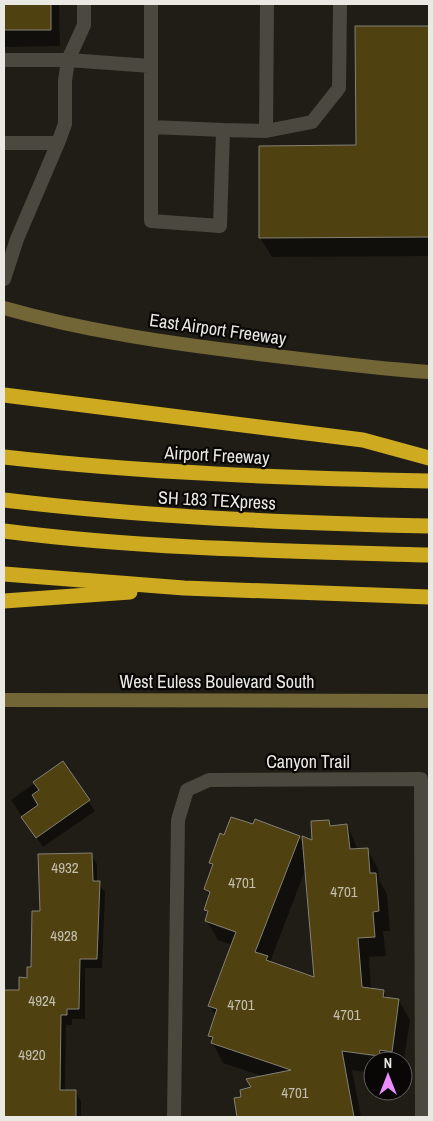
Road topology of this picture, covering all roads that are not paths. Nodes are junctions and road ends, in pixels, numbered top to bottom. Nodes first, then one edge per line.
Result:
1 (84, 4) edge
2 (151, 4) edge
3 (267, 4) edge
4 (340, 4) edge
5 (4, 60) edge
6 (68, 60) junction
7 (151, 66) junction
8 (151, 127) junction
9 (223, 130) junction
10 (266, 131) junction
11 (4, 143) edge
12 (58, 143) junction
13 (4, 279) edge
14 (4, 308) edge
15 (429, 361) edge
16 (412, 371) junction
17 (429, 372) edge
18 (4, 395) edge
19 (4, 457) edge
20 (429, 458) edge
21 (429, 481) edge
22 (4, 500) edge
23 (429, 526) edge
24 (4, 531) edge
25 (429, 555) edge
26 (4, 574) edge
27 (184, 588) junction
28 (429, 597) edge
29 (4, 601) edge
30 (4, 700) edge
31 (426, 702) edge
32 (174, 1117) edge
33 (422, 1117) edge

1 - 6 street
2 - 7 street
3 - 10 street
4 - 10 street
5 - 6 street
6 - 7 street
6 - 12 street
7 - 8 street
8 - 9 street
8 - 9 street
9 - 10 street
11 - 12 street
12 - 13 street
14 - 16 main road, East Airport Freeway
15 - 16 main road
16 - 17 main road, East Airport Freeway
18 - 20 highway
19 - 21 highway, Airport Freeway
22 - 23 highway, SH 183 TEXpress
24 - 25 highway
26 - 27 highway
27 - 28 highway
27 - 29 highway
30 - 31 main road, West Euless Boulevard South
32 - 33 street, Canyon Trail

